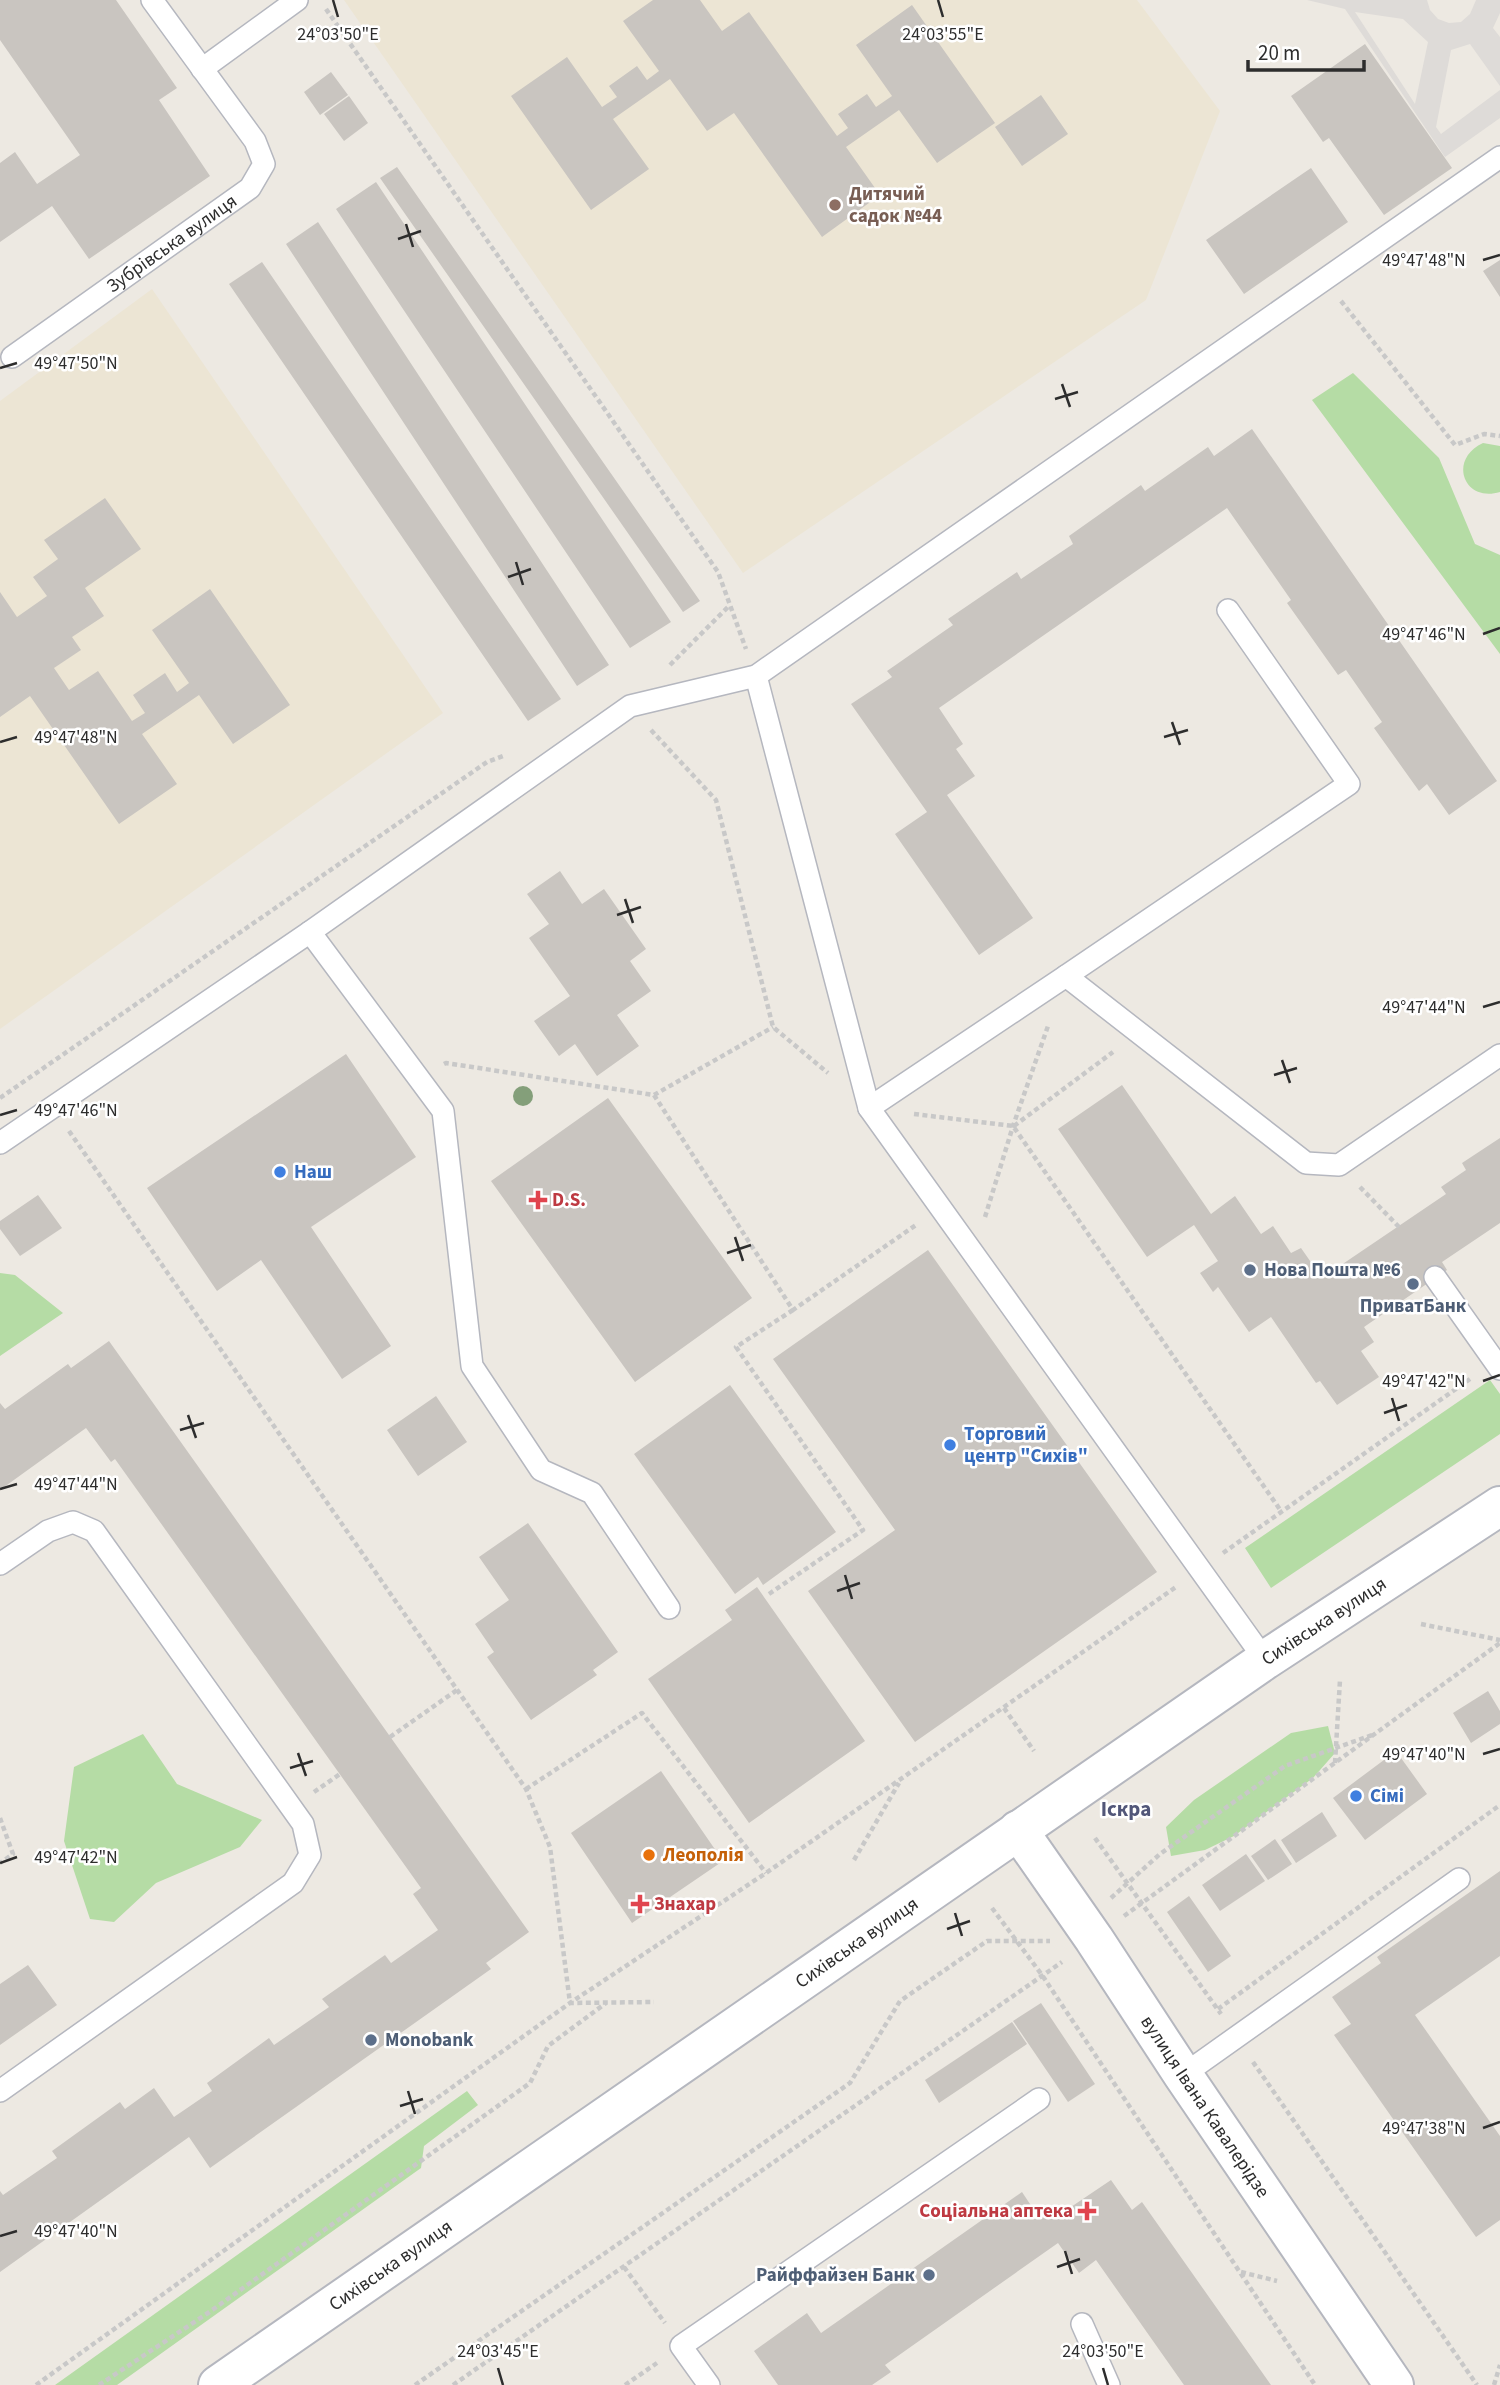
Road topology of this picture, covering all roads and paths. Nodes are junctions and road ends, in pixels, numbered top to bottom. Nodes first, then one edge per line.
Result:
1 (152, 0) edge
2 (297, 0) edge
3 (320, 0) edge
4 (202, 69) junction
5 (1500, 157) edge
6 (1324, 279) junction
7 (12, 356) dead end
8 (1500, 436) edge
9 (1228, 610) dead end
10 (756, 676) junction
11 (629, 706) junction
12 (310, 932) junction
13 (1066, 976) junction
14 (774, 1027) junction
15 (1139, 1033) junction
16 (1500, 1055) edge
17 (418, 1079) junction
18 (654, 1095) junction
19 (53, 1107) junction
20 (869, 1108) junction
21 (1013, 1126) junction
22 (0, 1143) edge
23 (1339, 1165) junction
24 (940, 1209) junction
25 (1399, 1227) dead end
26 (973, 1255) junction
27 (1435, 1278) dead end
28 (793, 1310) junction
29 (1497, 1365) edge
30 (1500, 1506) edge
31 (1281, 1511) junction
32 (0, 1564) edge
33 (1200, 1569) junction
34 (769, 1594) dead end
35 (669, 1608) dead end
36 (1420, 1624) dead end
37 (1500, 1641) edge
38 (1265, 1660) junction
39 (1340, 1680) dead end
40 (457, 1690) junction
41 (1004, 1708) junction
42 (1375, 1734) junction
43 (390, 1737) dead end
44 (1336, 1747) junction
45 (1034, 1751) dead end
46 (1335, 1763) junction
47 (901, 1779) junction
48 (526, 1789) junction
49 (1500, 1805) edge
50 (0, 1818) edge
51 (1018, 1830) junction
52 (1095, 1838) dead end
53 (854, 1860) dead end
54 (0, 1863) edge
55 (766, 1873) junction
56 (1459, 1879) dead end
57 (1129, 1883) junction
58 (1122, 1889) dead end
59 (1143, 1903) junction
60 (992, 1908) dead end
61 (1124, 1916) dead end
62 (1017, 1941) junction
63 (1051, 1941) dead end
64 (1042, 1975) junction
65 (607, 2002) junction
66 (654, 2002) dead end
67 (570, 2003) junction
68 (1218, 2009) junction
69 (1223, 2017) dead end
70 (1251, 2059) dead end
71 (1183, 2075) junction
72 (0, 2091) edge
73 (1039, 2099) dead end
74 (624, 2267) junction
75 (1239, 2272) junction
76 (1284, 2283) dead end
77 (1082, 2324) dead end
78 (681, 2346) junction
79 (1500, 2365) edge
80 (36, 2385) edge
81 (99, 2385) edge
82 (218, 2385) edge
83 (415, 2385) edge
84 (453, 2385) edge
85 (625, 2385) edge
86 (709, 2385) edge
87 (1110, 2385) edge
88 (1315, 2385) edge
89 (1394, 2385) edge
90 (1477, 2385) edge
91 (1494, 2385) edge

1 - 4 lane, Зубрівська вулиця
2 - 4 lane
3 - 10 path
4 - 7 lane, Зубрівська вулиця
5 - 6 lane
6 - 8 path
6 - 10 lane
9 - 13 lane
10 - 11 lane
10 - 20 lane
11 - 12 lane
11 - 14 path
12 - 17 lane
12 - 19 lane
13 - 15 lane
13 - 20 lane
13 - 21 path
14 - 18 path
14 - 20 path
15 - 21 path
15 - 23 lane
16 - 23 lane
17 - 18 path
17 - 35 lane
18 - 28 path
19 - 22 lane
19 - 40 path
20 - 21 path
20 - 24 lane
21 - 26 path
21 - 31 path
23 - 25 path
24 - 26 lane
24 - 28 path
26 - 33 lane
27 - 29 lane
28 - 34 path
29 - 31 path
30 - 38 main road, Сихівська вулиця
31 - 33 path
32 - 72 lane
33 - 38 lane
33 - 41 path
36 - 37 path
37 - 42 path
38 - 51 main road, Сихівська вулиця
39 - 44 path
40 - 43 path
40 - 48 path
41 - 45 path
41 - 47 path
42 - 44 path
42 - 46 path
44 - 46 path
44 - 57 path
46 - 59 path
47 - 53 path
47 - 55 path
48 - 55 path
48 - 67 path
49 - 68 path
50 - 54 path
51 - 71 main road, вулиця Івана Кавалерідзе
51 - 82 main road, Сихівська вулиця
52 - 57 path
55 - 67 path
56 - 71 lane
57 - 58 path
57 - 59 path
59 - 61 path
59 - 68 path
60 - 62 path
62 - 63 path
62 - 64 path
62 - 83 path
64 - 74 path
64 - 75 path
65 - 66 path
65 - 67 path
65 - 81 path
67 - 80 path
68 - 69 path
70 - 90 path
71 - 89 main road, вулиця Івана Кавалерідзе
73 - 78 lane
74 - 78 path
74 - 84 path
75 - 76 path
75 - 88 path
77 - 87 lane
78 - 85 path
78 - 86 lane
79 - 91 path

